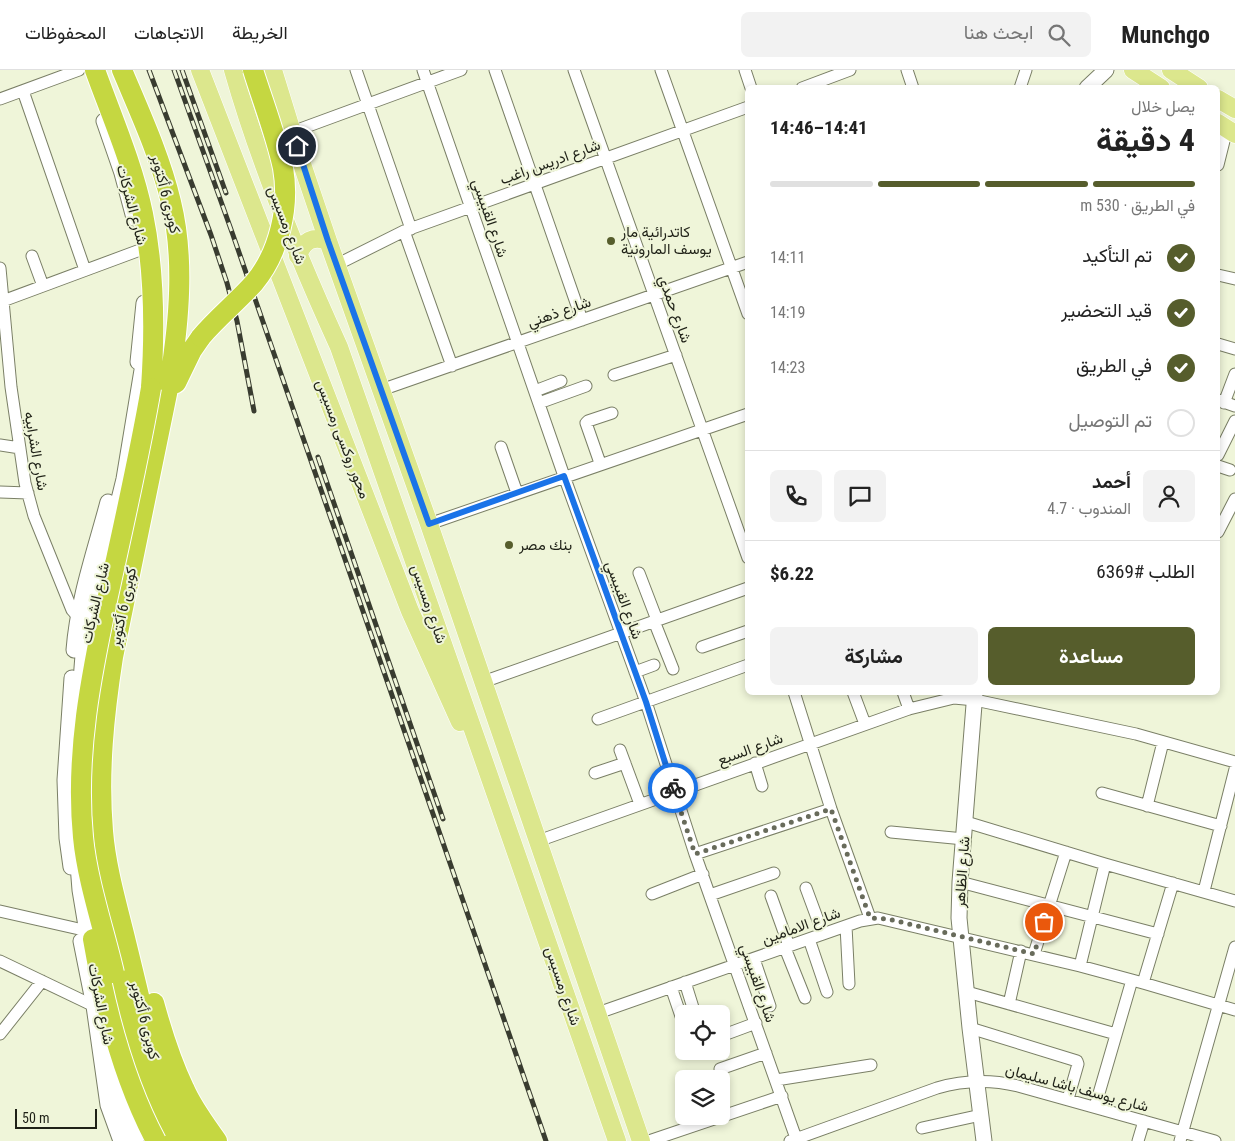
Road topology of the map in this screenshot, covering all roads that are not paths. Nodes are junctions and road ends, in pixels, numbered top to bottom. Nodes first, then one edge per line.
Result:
1 (79, 70) edge
2 (200, 70) edge
3 (233, 70) edge
4 (253, 70) edge
5 (273, 70) edge
6 (356, 70) edge
7 (423, 70) edge
8 (461, 70) edge
9 (494, 70) edge
10 (574, 70) edge
11 (661, 70) edge
12 (745, 70) edge
13 (850, 70) edge
14 (907, 70) edge
15 (1026, 70) edge
16 (1088, 70) edge
17 (1106, 70) edge
18 (1133, 70) edge
19 (1170, 70) edge
20 (102, 71) edge
21 (832, 78) edge
22 (427, 82) junction
23 (750, 85) edge
24 (811, 85) edge
25 (912, 85) edge
26 (1021, 85) edge
27 (1082, 85) edge
28 (1090, 85) edge
29 (1156, 85) edge
30 (1194, 85) edge
31 (23, 91) junction
32 (0, 99) edge
33 (368, 104) junction
34 (745, 108) edge
35 (1226, 129) edge
36 (682, 131) junction
37 (292, 132) junction
38 (1220, 156) edge
39 (606, 158) junction
40 (301, 161) junction
41 (264, 165) junction
42 (534, 184) junction
43 (471, 206) junction
44 (407, 230) junction
45 (328, 241) junction
46 (140, 250) junction
47 (32, 256) dead end
48 (298, 256) junction
49 (745, 263) edge
50 (338, 264) junction
51 (0, 268) edge
52 (731, 268) junction
53 (85, 270) junction
54 (1220, 275) edge
55 (1235, 279) edge
56 (43, 286) junction
57 (654, 295) junction
58 (2, 301) edge
59 (745, 306) edge
60 (582, 320) junction
61 (518, 343) junction
62 (1220, 345) edge
63 (1235, 349) edge
64 (676, 355) junction
65 (452, 366) junction
66 (1235, 374) edge
67 (614, 375) dead end
68 (561, 381) dead end
69 (5, 386) edge
70 (586, 386) dead end
71 (381, 390) junction
72 (535, 391) junction
73 (539, 402) junction
74 (1226, 403) edge
75 (165, 408) junction
76 (612, 413) dead end
77 (745, 415) edge
78 (1235, 421) edge
79 (702, 429) junction
80 (0, 444) edge
81 (501, 447) dead end
82 (20, 448) junction
83 (1220, 451) edge
84 (600, 464) junction
85 (1220, 467) edge
86 (1230, 470) dead end
87 (564, 476) junction
88 (0, 492) edge
89 (517, 493) junction
90 (28, 494) junction
91 (1235, 499) edge
92 (429, 524) junction
93 (1220, 528) edge
94 (745, 550) edge
95 (639, 573) dead end
96 (745, 589) edge
97 (113, 616) junction
98 (83, 621) junction
99 (656, 621) junction
100 (745, 632) edge
101 (620, 633) junction
102 (702, 647) dead end
103 (106, 652) junction
104 (654, 665) dead end
105 (745, 666) edge
106 (672, 669) dead end
107 (634, 672) junction
108 (483, 682) junction
109 (795, 695) edge
110 (854, 695) edge
111 (904, 695) edge
112 (975, 696) edge
113 (646, 702) junction
114 (909, 709) junction
115 (598, 719) dead end
116 (865, 724) junction
117 (1163, 742) junction
118 (810, 744) junction
119 (620, 750) dead end
120 (1235, 762) edge
121 (625, 763) junction
122 (755, 763) junction
123 (1235, 769) edge
124 (595, 773) dead end
125 (762, 786) dead end
126 (674, 792) junction
127 (1102, 793) dead end
128 (499, 803) junction
129 (640, 804) junction
130 (1147, 806) junction
131 (831, 809) junction
132 (966, 822) junction
133 (1221, 826) junction
134 (891, 832) dead end
135 (964, 839) junction
136 (538, 840) junction
137 (1066, 852) junction
138 (695, 854) junction
139 (1105, 864) junction
140 (703, 874) junction
141 (774, 874) dead end
142 (960, 882) junction
143 (1173, 883) junction
144 (806, 888) dead end
145 (1204, 891) junction
146 (652, 894) dead end
147 (710, 895) junction
148 (770, 896) dead end
149 (105, 898) junction
150 (1235, 901) edge
151 (1049, 906) junction
152 (0, 911) edge
153 (1092, 917) junction
154 (870, 918) junction
155 (846, 926) junction
156 (79, 929) junction
157 (823, 934) junction
158 (1158, 934) junction
159 (960, 936) junction
160 (808, 940) junction
161 (787, 947) junction
162 (1235, 947) edge
163 (1021, 951) junction
164 (1034, 954) junction
165 (754, 959) junction
166 (0, 961) edge
167 (736, 965) junction
168 (1080, 966) junction
169 (42, 981) junction
170 (1137, 981) junction
171 (685, 982) junction
172 (849, 984) dead end
173 (671, 987) junction
174 (827, 992) dead end
175 (967, 992) junction
176 (805, 998) dead end
177 (1009, 1004) junction
178 (677, 1005) edge
179 (692, 1005) edge
180 (94, 1006) junction
181 (770, 1006) dead end
182 (1218, 1006) junction
183 (1235, 1010) edge
184 (598, 1013) junction
185 (756, 1023) junction
186 (970, 1028) junction
187 (730, 1033) edge
188 (0, 1034) edge
189 (1116, 1034) junction
190 (766, 1053) junction
191 (871, 1065) dead end
192 (720, 1069) dead end
193 (776, 1080) junction
194 (976, 1080) junction
195 (782, 1096) junction
196 (1068, 1099) junction
197 (1095, 1107) junction
198 (981, 1115) junction
199 (1144, 1120) junction
200 (922, 1128) dead end
201 (1181, 1136) edge
202 (794, 1140) edge
203 (121, 1141) edge
204 (136, 1141) edge
205 (156, 1141) edge
206 (175, 1141) edge
207 (186, 1141) edge
208 (195, 1141) edge
209 (217, 1141) edge
210 (617, 1141) edge
211 (641, 1141) edge
212 (649, 1141) edge
213 (984, 1141) edge
214 (1138, 1141) edge
215 (1215, 1141) edge

1 - 31 street
2 - 128 main road, محور روكسى رمسيس
3 - 41 main road, شارع رمسيس
4 - 75 highway, bridge
5 - 37 main road, شارع رمسيس
6 - 33 street
7 - 22 street, شارع القبيسي
8 - 22 street
9 - 42 street
10 - 39 street, شارع حمدي
11 - 36 street
12 - 23 street
13 - 21 street
14 - 25 street
15 - 26 street
16 - 27 main road
17 - 28 main road
18 - 29 main road
19 - 30 main road
20 - 46 main road, شارع الشركات
20 - 75 highway, كوبرى 6 أكتوبر
20 - 97 highway
20 - 98 main road, شارع الشركات
20 - 149 highway, كوبرى 6 أكتوبر, bridge
21 - 24 street
22 - 33 street
22 - 43 street, شارع القبيسي
31 - 32 street
31 - 53 street
33 - 37 street
33 - 44 street
34 - 36 street, شارع ادريس راغب
35 - 38 street
36 - 39 street, شارع ادريس راغب
36 - 52 street
37 - 40 main road, شارع رمسيس
39 - 42 street, شارع ادريس راغب
39 - 57 street, شارع حمدي
40 - 41 main road
40 - 45 main road, شارع رمسيس
41 - 48 main road, شارع رمسيس
42 - 43 street, شارع ادريس راغب
42 - 60 street
43 - 44 street, شارع ادريس راغب
43 - 61 street, شارع القبيسي
44 - 50 street, شارع ادريس راغب
44 - 65 street
45 - 48 main road
45 - 50 main road, شارع رمسيس
46 - 53 street
46 - 98 main road, شارع الشركات
47 - 56 street
48 - 128 main road, شارع رمسيس
49 - 52 street, شارع ذهني
50 - 71 main road, شارع رمسيس
51 - 58 street, شارع الشرابيه
52 - 57 street, شارع ذهني
52 - 59 street
53 - 56 street
54 - 55 street
56 - 58 street
57 - 60 street, شارع ذهني
57 - 64 street, شارع حمدي
58 - 69 street, شارع الشرابيه
60 - 61 street, شارع ذهني
61 - 65 street, شارع ذهني
61 - 72 street, شارع القبيسي
62 - 63 street
64 - 67 street
64 - 79 street, شارع حمدي
65 - 71 street, شارع ذهني
66 - 74 street
68 - 72 street
69 - 82 street, شارع الشرابيه
70 - 73 street
71 - 92 main road, شارع رمسيس
72 - 73 street, شارع القبيسي
73 - 87 street, شارع القبيسي
75 - 149 highway, كوبرى 6 أكتوبر
76 - 84 street
77 - 79 street
78 - 83 street
79 - 84 street
79 - 94 street, شارع حمدي
80 - 82 street
81 - 89 street
82 - 90 street, شارع الشرابيه
84 - 87 street
85 - 86 street
87 - 89 street
87 - 101 street, شارع القبيسي
88 - 90 street
89 - 92 street
90 - 98 street, شارع الشرابيه
91 - 93 street
92 - 108 main road, شارع رمسيس
95 - 99 street
96 - 99 street
97 - 98 main road
97 - 103 highway
98 - 103 main road
98 - 156 main road, شارع الشركات
98 - 204 main road, شارع الشركات
99 - 101 street
99 - 106 street
100 - 102 street
101 - 107 street, شارع القبيسي
101 - 108 street
103 - 207 highway
104 - 107 street
105 - 113 street
107 - 113 street, شارع القبيسي
108 - 136 main road, شارع رمسيس
109 - 118 street
110 - 116 street
111 - 114 street
112 - 114 street, شارع السبع
112 - 117 street, شارع السبع
112 - 132 main road, شارع الظاهر
113 - 115 street
113 - 126 street, شارع القبيسي
114 - 116 street, شارع السبع
116 - 118 street, شارع السبع
117 - 120 street, شارع السبع
117 - 130 street
118 - 122 street, شارع السبع
118 - 131 street
119 - 121 street
121 - 124 street
121 - 129 street
122 - 125 street
122 - 126 street, شارع السبع
123 - 133 street
126 - 129 street, شارع السبع
126 - 138 street, شارع القبيسي
127 - 130 street
128 - 210 main road, شارع رمسيس
129 - 136 street, شارع السبع
130 - 133 street
131 - 138 street
131 - 154 street
132 - 135 main road, شارع الظاهر
132 - 137 street
133 - 145 street
134 - 135 street
135 - 142 main road, شارع الظاهر
136 - 184 main road, شارع رمسيس
137 - 139 street
137 - 151 street
138 - 140 street, شارع القبيسي
139 - 143 street
139 - 153 street
140 - 146 street
140 - 147 street, شارع القبيسي
141 - 147 street
142 - 151 street
142 - 159 main road, شارع الظاهر
143 - 145 street
143 - 158 street
144 - 157 street
145 - 150 street
147 - 167 street, شارع القبيسي
148 - 161 street
149 - 205 highway, bridge
149 - 206 highway, كوبرى 6 أكتوبر, bridge
149 - 208 highway, كوبرى 6 أكتوبر
149 - 209 highway
151 - 153 street
151 - 164 street
152 - 156 street
153 - 158 street
153 - 168 street
154 - 155 street, شارع الامامين
154 - 159 street, شارع الامامين
155 - 157 street, شارع الامامين
155 - 172 street
156 - 180 main road, شارع الشركات
157 - 160 street, شارع الامامين
158 - 170 street
159 - 163 street, شارع الامامين
159 - 175 main road, شارع الظاهر
160 - 161 street, شارع الامامين
160 - 174 street
161 - 165 street, شارع الامامين
161 - 176 street
162 - 182 street
163 - 164 street, شارع الامامين
163 - 177 street
164 - 168 street, شارع الامامين
165 - 167 street, شارع الامامين
165 - 181 street
166 - 169 street
167 - 171 street, شارع الامامين
167 - 185 street, شارع القبيسي
168 - 170 street, شارع الامامين
169 - 180 street
169 - 188 street
170 - 182 street, شارع الامامين
170 - 189 street
171 - 173 street, شارع الامامين
171 - 179 street
173 - 178 street
173 - 184 street, شارع الامامين
175 - 177 street
175 - 186 main road, شارع الظاهر
177 - 189 street
180 - 203 main road, شارع الشركات
182 - 183 street, شارع الامامين
182 - 201 street
184 - 211 main road, شارع رمسيس
185 - 187 street
185 - 190 street, شارع القبيسي
186 - 194 main road, شارع الظاهر
186 - 196 street
189 - 197 street
190 - 192 street
190 - 193 street, شارع القبيسي
191 - 193 street
193 - 195 street, شارع القبيسي
194 - 196 street, شارع يوسف باشا سليمان
194 - 198 main road, شارع الظاهر
194 - 202 street, شارع يوسف باشا سليمان
195 - 202 street, شارع القبيسي
195 - 212 street
196 - 197 street, شارع يوسف باشا سليمان
197 - 199 street, شارع يوسف باشا سليمان
198 - 200 street
198 - 213 main road, شارع الظاهر
199 - 201 street, شارع يوسف باشا سليمان
199 - 214 street
201 - 215 street, شارع يوسف باشا سليمان

